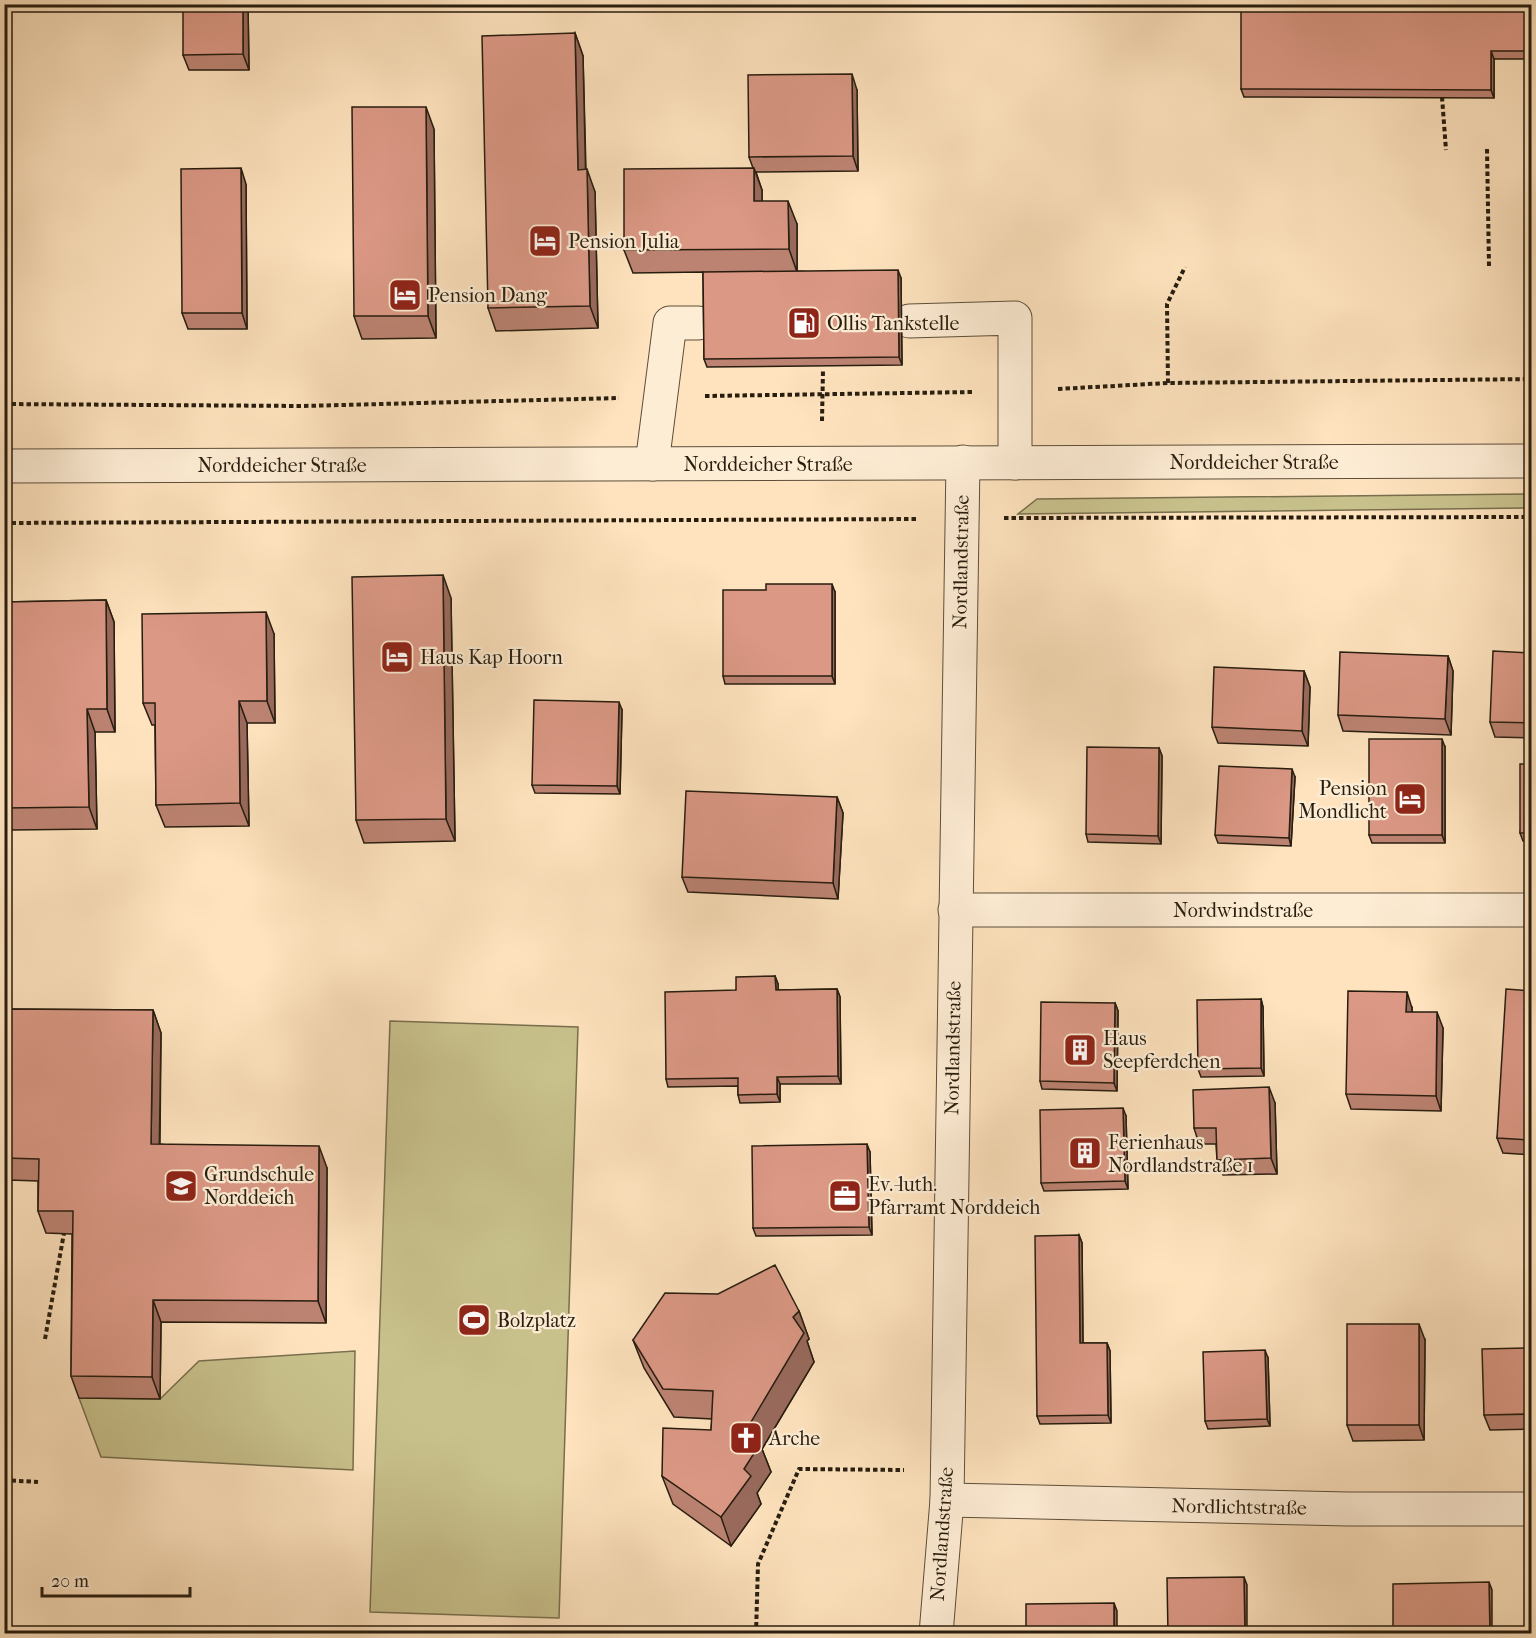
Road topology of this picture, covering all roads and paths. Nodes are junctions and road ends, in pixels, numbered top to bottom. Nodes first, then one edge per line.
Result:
1 (1442, 97) edge
2 (1487, 149) dead end
3 (1446, 150) dead end
4 (1489, 266) dead end
5 (1185, 267) dead end
6 (909, 321) dead end
7 (698, 323) dead end
8 (823, 370) edge
9 (1532, 379) edge
10 (1168, 383) junction
11 (1015, 391) junction
12 (823, 393) junction
13 (660, 397) junction
14 (4, 404) edge
15 (1532, 461) edge
16 (963, 462) junction
17 (820, 463) junction
18 (1015, 463) junction
19 (652, 464) junction
20 (4, 466) edge
21 (1532, 517) edge
22 (963, 519) junction
23 (4, 523) edge
24 (955, 910) junction
25 (1532, 910) edge
26 (64, 1233) edge
27 (45, 1340) dead end
28 (4, 1480) edge
29 (38, 1482) dead end
30 (947, 1486) junction
31 (1532, 1509) edge
32 (756, 1634) edge
33 (936, 1634) edge

1 - 3 path
2 - 4 path
5 - 10 path
6 - 11 street
7 - 13 street
8 - 12 path
9 - 10 path
10 - 11 path
11 - 12 path
11 - 18 street
12 - 13 path
12 - 17 path
13 - 14 path
13 - 19 street
15 - 18 street, Norddeicher Straße
16 - 17 street, Norddeicher Straße
16 - 18 street, Norddeicher Straße
16 - 22 street, Nordlandstraße
17 - 19 street, Norddeicher Straße
19 - 20 street, Norddeicher Straße
21 - 22 path
22 - 23 path
22 - 24 street, Nordlandstraße
24 - 25 street, Nordwindstraße
24 - 30 street, Nordlandstraße
26 - 27 path
28 - 29 path
30 - 31 street, Nordlichtstraße
30 - 32 path
30 - 33 street, Nordlandstraße

